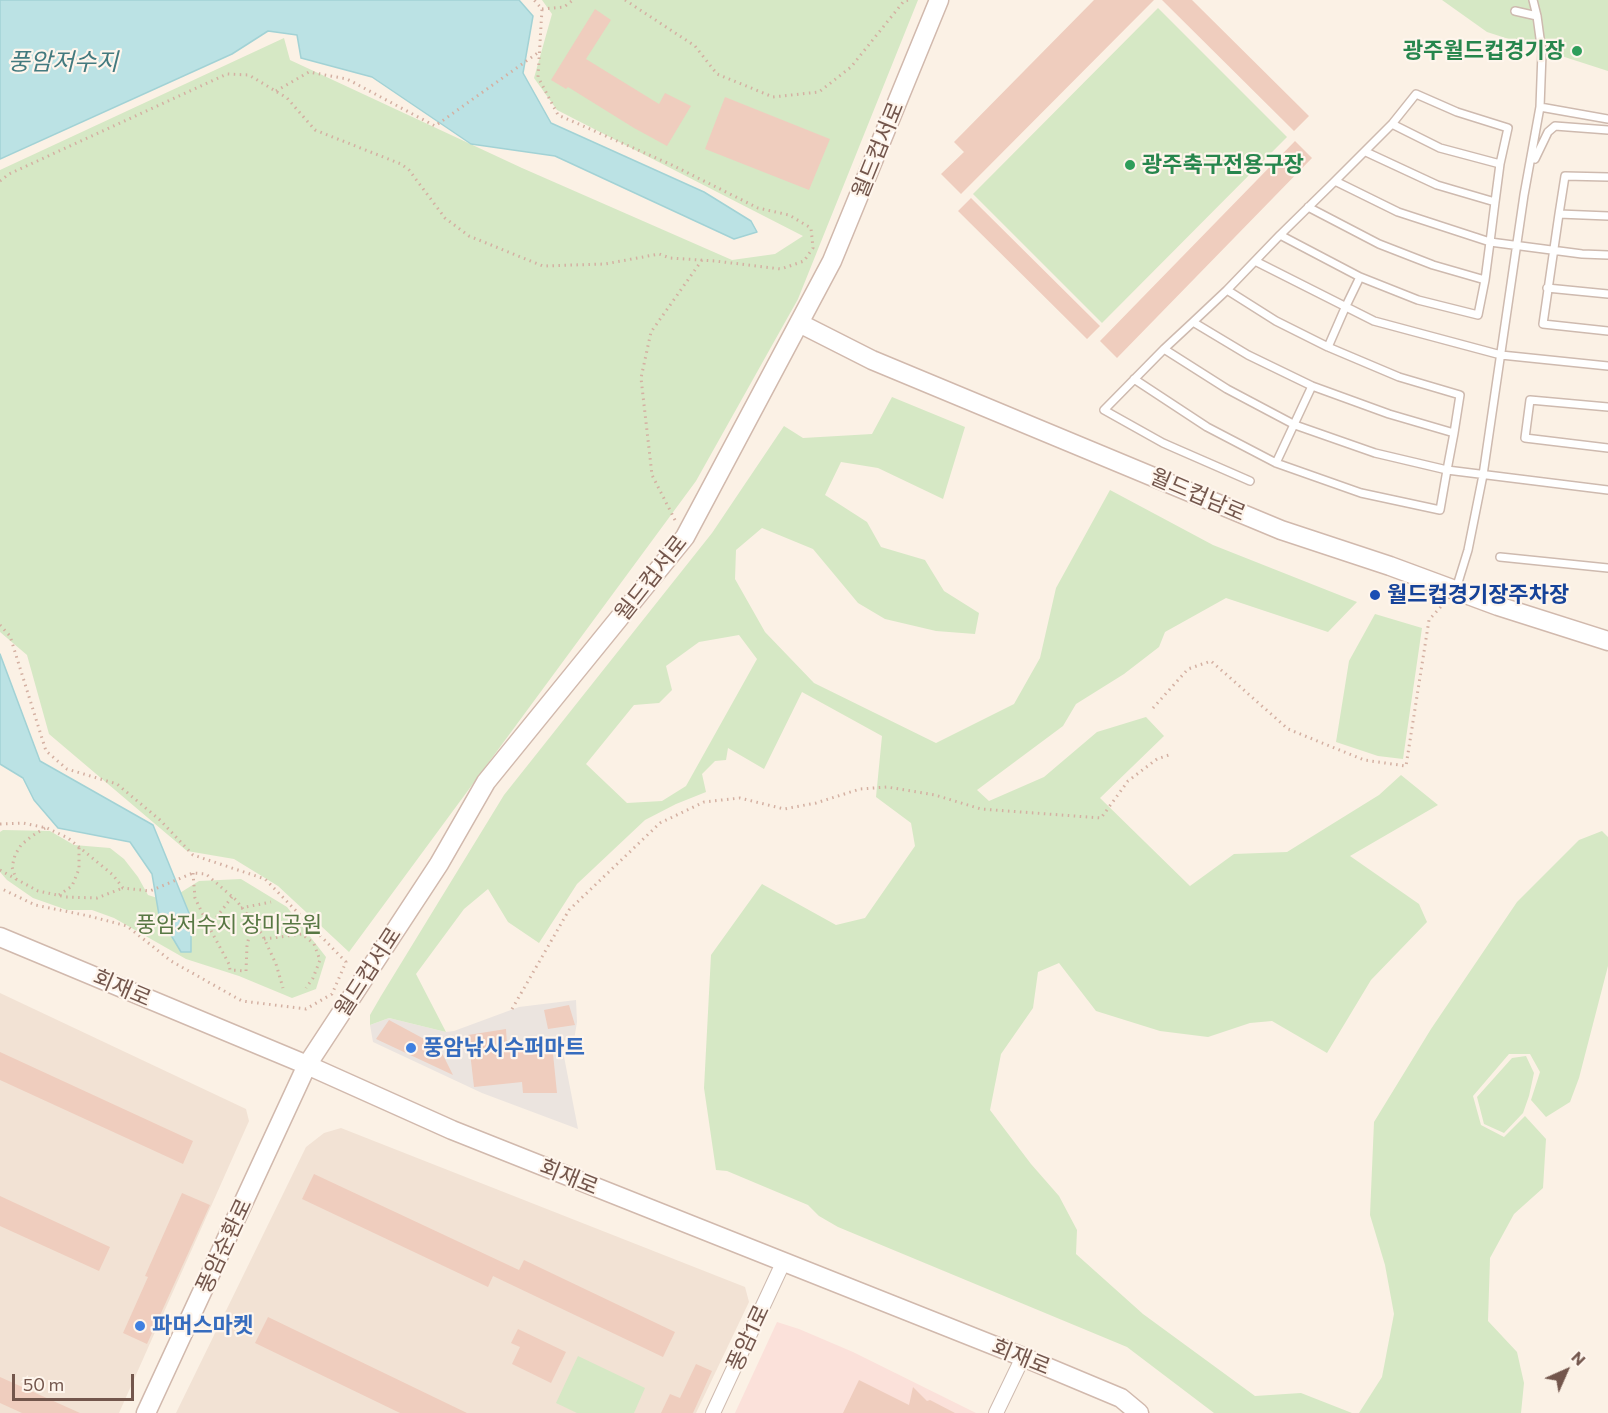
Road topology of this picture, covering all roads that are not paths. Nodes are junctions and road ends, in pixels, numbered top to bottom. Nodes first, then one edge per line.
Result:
1 (939, 0) edge
2 (1533, 0) edge
3 (1515, 11) dead end
4 (1538, 16) junction
5 (1540, 107) junction
6 (1608, 119) edge
7 (1392, 124) junction
8 (1608, 130) edge
9 (1366, 152) junction
10 (1500, 164) junction
11 (1530, 170) junction
12 (1608, 177) edge
13 (1335, 181) junction
14 (1495, 202) junction
15 (1308, 207) junction
16 (1559, 214) junction
17 (1608, 216) edge
18 (1280, 235) junction
19 (1490, 242) junction
20 (1517, 246) junction
21 (1554, 250) junction
22 (1608, 255) edge
23 (1255, 261) junction
24 (1360, 277) junction
25 (1485, 280) junction
26 (1547, 288) junction
27 (1227, 290) junction
28 (1608, 294) edge
29 (1345, 308) junction
30 (1193, 322) junction
31 (799, 323) junction
32 (1608, 331) edge
33 (1328, 347) junction
34 (1164, 349) junction
35 (1501, 355) junction
36 (1608, 366) edge
37 (1134, 379) junction
38 (1312, 386) junction
39 (1608, 407) edge
40 (1295, 425) junction
41 (1454, 433) junction
42 (1608, 448) edge
43 (1276, 463) junction
44 (1448, 470) junction
45 (1482, 475) junction
46 (1250, 481) dead end
47 (1608, 490) edge
48 (1500, 557) dead end
49 (1608, 568) edge
50 (1455, 590) junction
51 (1608, 641) edge
52 (0, 937) edge
53 (307, 1065) junction
54 (284, 1111) joint
55 (783, 1263) junction
56 (1023, 1357) junction
57 (146, 1413) edge
58 (713, 1413) edge
59 (996, 1413) edge
60 (1139, 1413) edge

1 - 31 street, 월드컵서로
2 - 4 lane
3 - 4 lane
4 - 5 lane
5 - 6 lane
5 - 11 lane
7 - 9 lane
7 - 10 lane
7 - 10 lane
8 - 11 lane
9 - 13 lane
9 - 14 lane
10 - 14 lane
11 - 20 lane
12 - 16 lane
13 - 15 lane
13 - 19 lane
14 - 19 lane
15 - 18 lane
15 - 25 lane
16 - 17 lane
16 - 21 lane
18 - 23 lane
18 - 24 lane
19 - 20 lane
19 - 25 lane
20 - 21 lane
20 - 35 lane
21 - 22 lane
21 - 26 lane
23 - 27 lane
23 - 29 lane
24 - 25 lane
24 - 29 lane
26 - 28 lane
26 - 32 lane
27 - 30 lane
27 - 33 lane
29 - 33 lane
29 - 35 lane
30 - 34 lane
30 - 38 lane
31 - 50 street, 월드컵남로
31 - 53 street, 월드컵서로
33 - 41 lane
34 - 37 lane
34 - 40 lane
35 - 36 lane
35 - 45 lane
37 - 43 lane
37 - 46 lane
38 - 40 lane
38 - 41 lane
39 - 42 lane
40 - 43 lane
40 - 44 lane
41 - 44 lane
43 - 44 lane
44 - 45 lane
45 - 47 lane
45 - 50 lane
48 - 49 lane
50 - 51 street, 월드컵남로
52 - 53 street, 회재로
53 - 54 street, 월드컵서로
53 - 55 street, 회재로
54 - 57 street, 풍암순환로
55 - 56 street, 회재로
55 - 58 street, 풍암1로
56 - 59 street
56 - 60 street, 회재로

